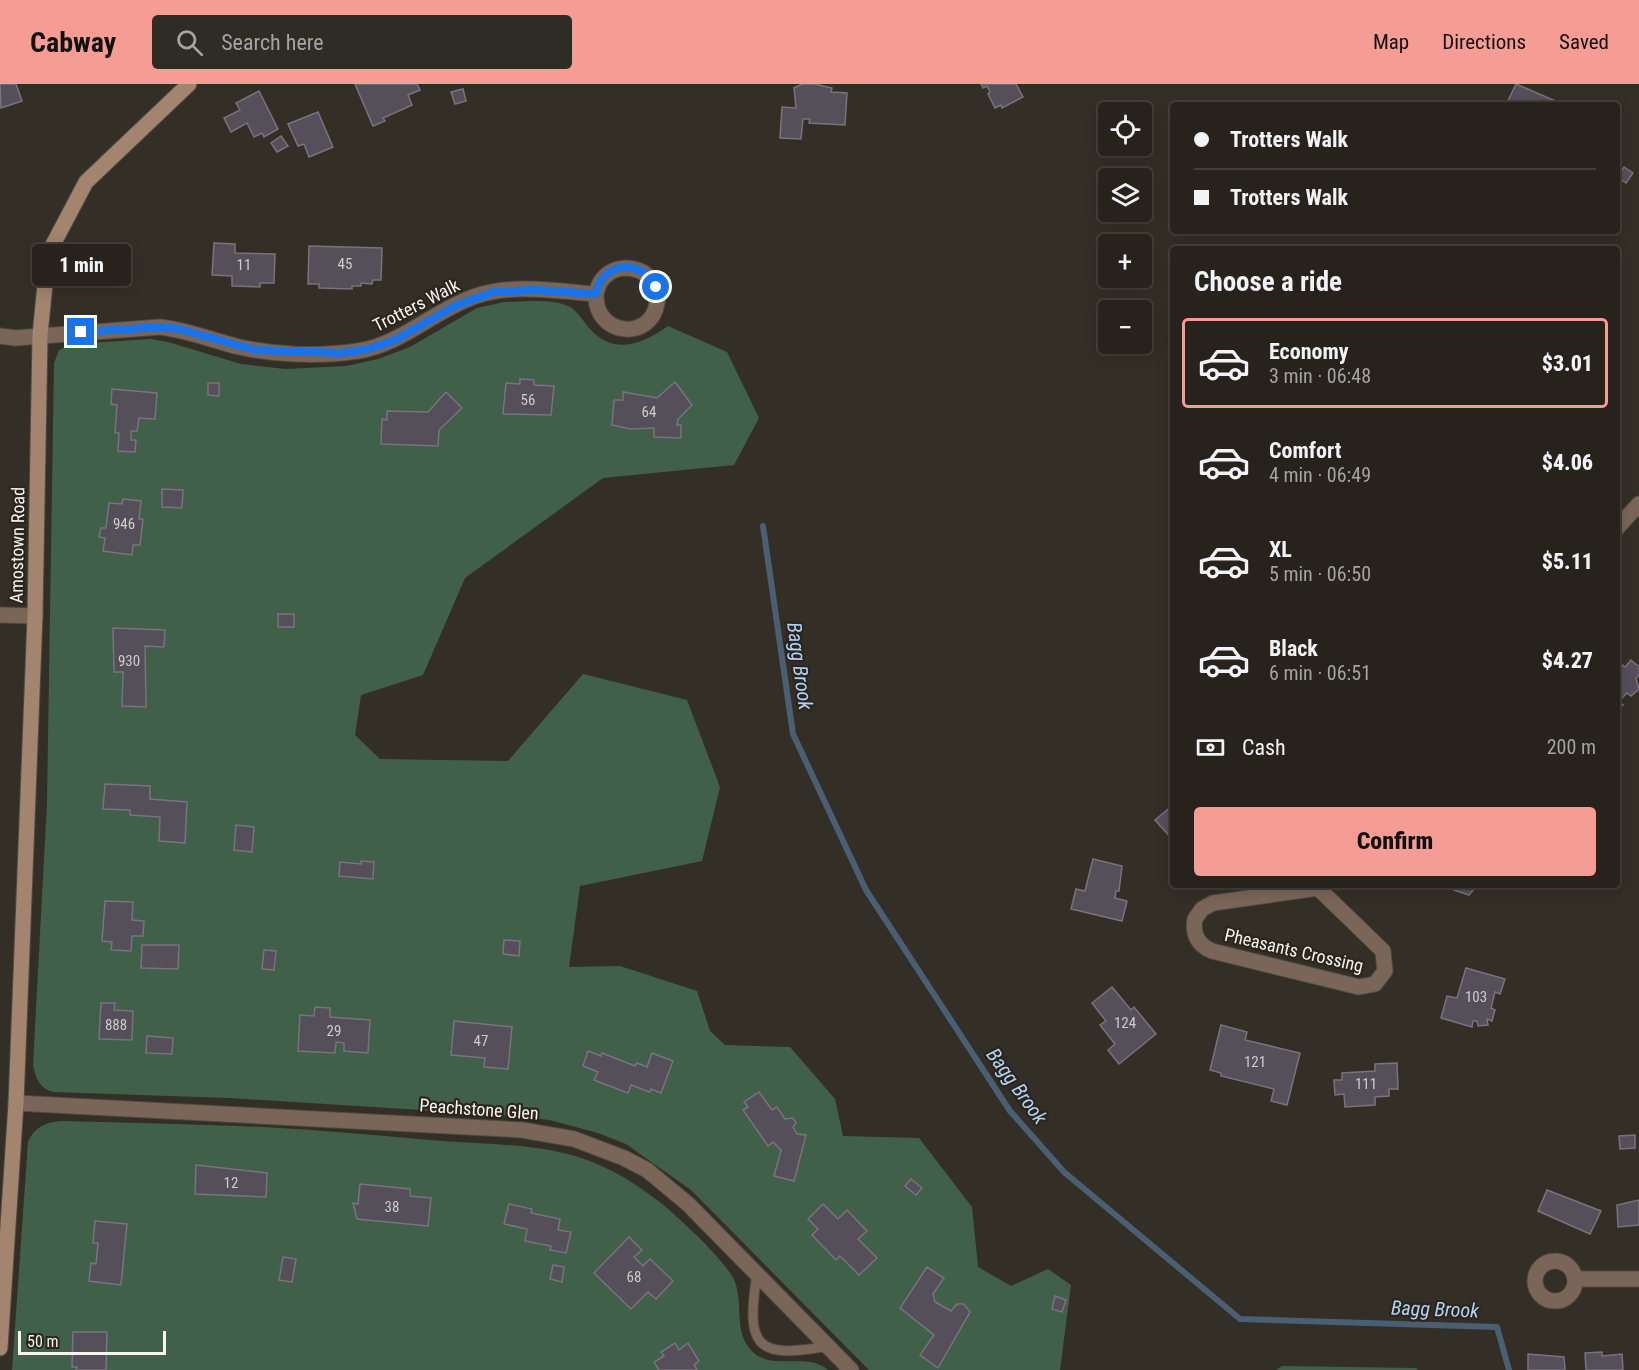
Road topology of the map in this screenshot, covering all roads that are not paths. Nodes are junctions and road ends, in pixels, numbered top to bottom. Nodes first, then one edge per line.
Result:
1 (189, 84) edge
2 (596, 294) junction
3 (40, 335) junction
4 (0, 336) edge
5 (1639, 504) edge
6 (1620, 525) edge
7 (0, 615) edge
8 (35, 616) junction
9 (1313, 888) edge
10 (1320, 888) edge
11 (16, 1103) junction
12 (6, 1158) edge
13 (757, 1274) junction
14 (1575, 1279) dead end
15 (1639, 1279) edge
16 (828, 1346) junction
17 (0, 1348) edge
18 (851, 1370) edge

1 - 3 street, Amostown Road
2 - 2 street
2 - 3 street, Trotters Walk
3 - 4 street, Trotters Walk
3 - 8 street, Amostown Road
5 - 6 street
7 - 8 street
8 - 11 street, Amostown Road
9 - 10 street, Pheasants Crossing
11 - 12 street, Amostown Road
11 - 13 street, Peachstone Glen
12 - 17 street, Amostown Road
13 - 16 street, Peachstone Glen
13 - 16 lane
14 - 15 street
16 - 18 street, Peachstone Glen

